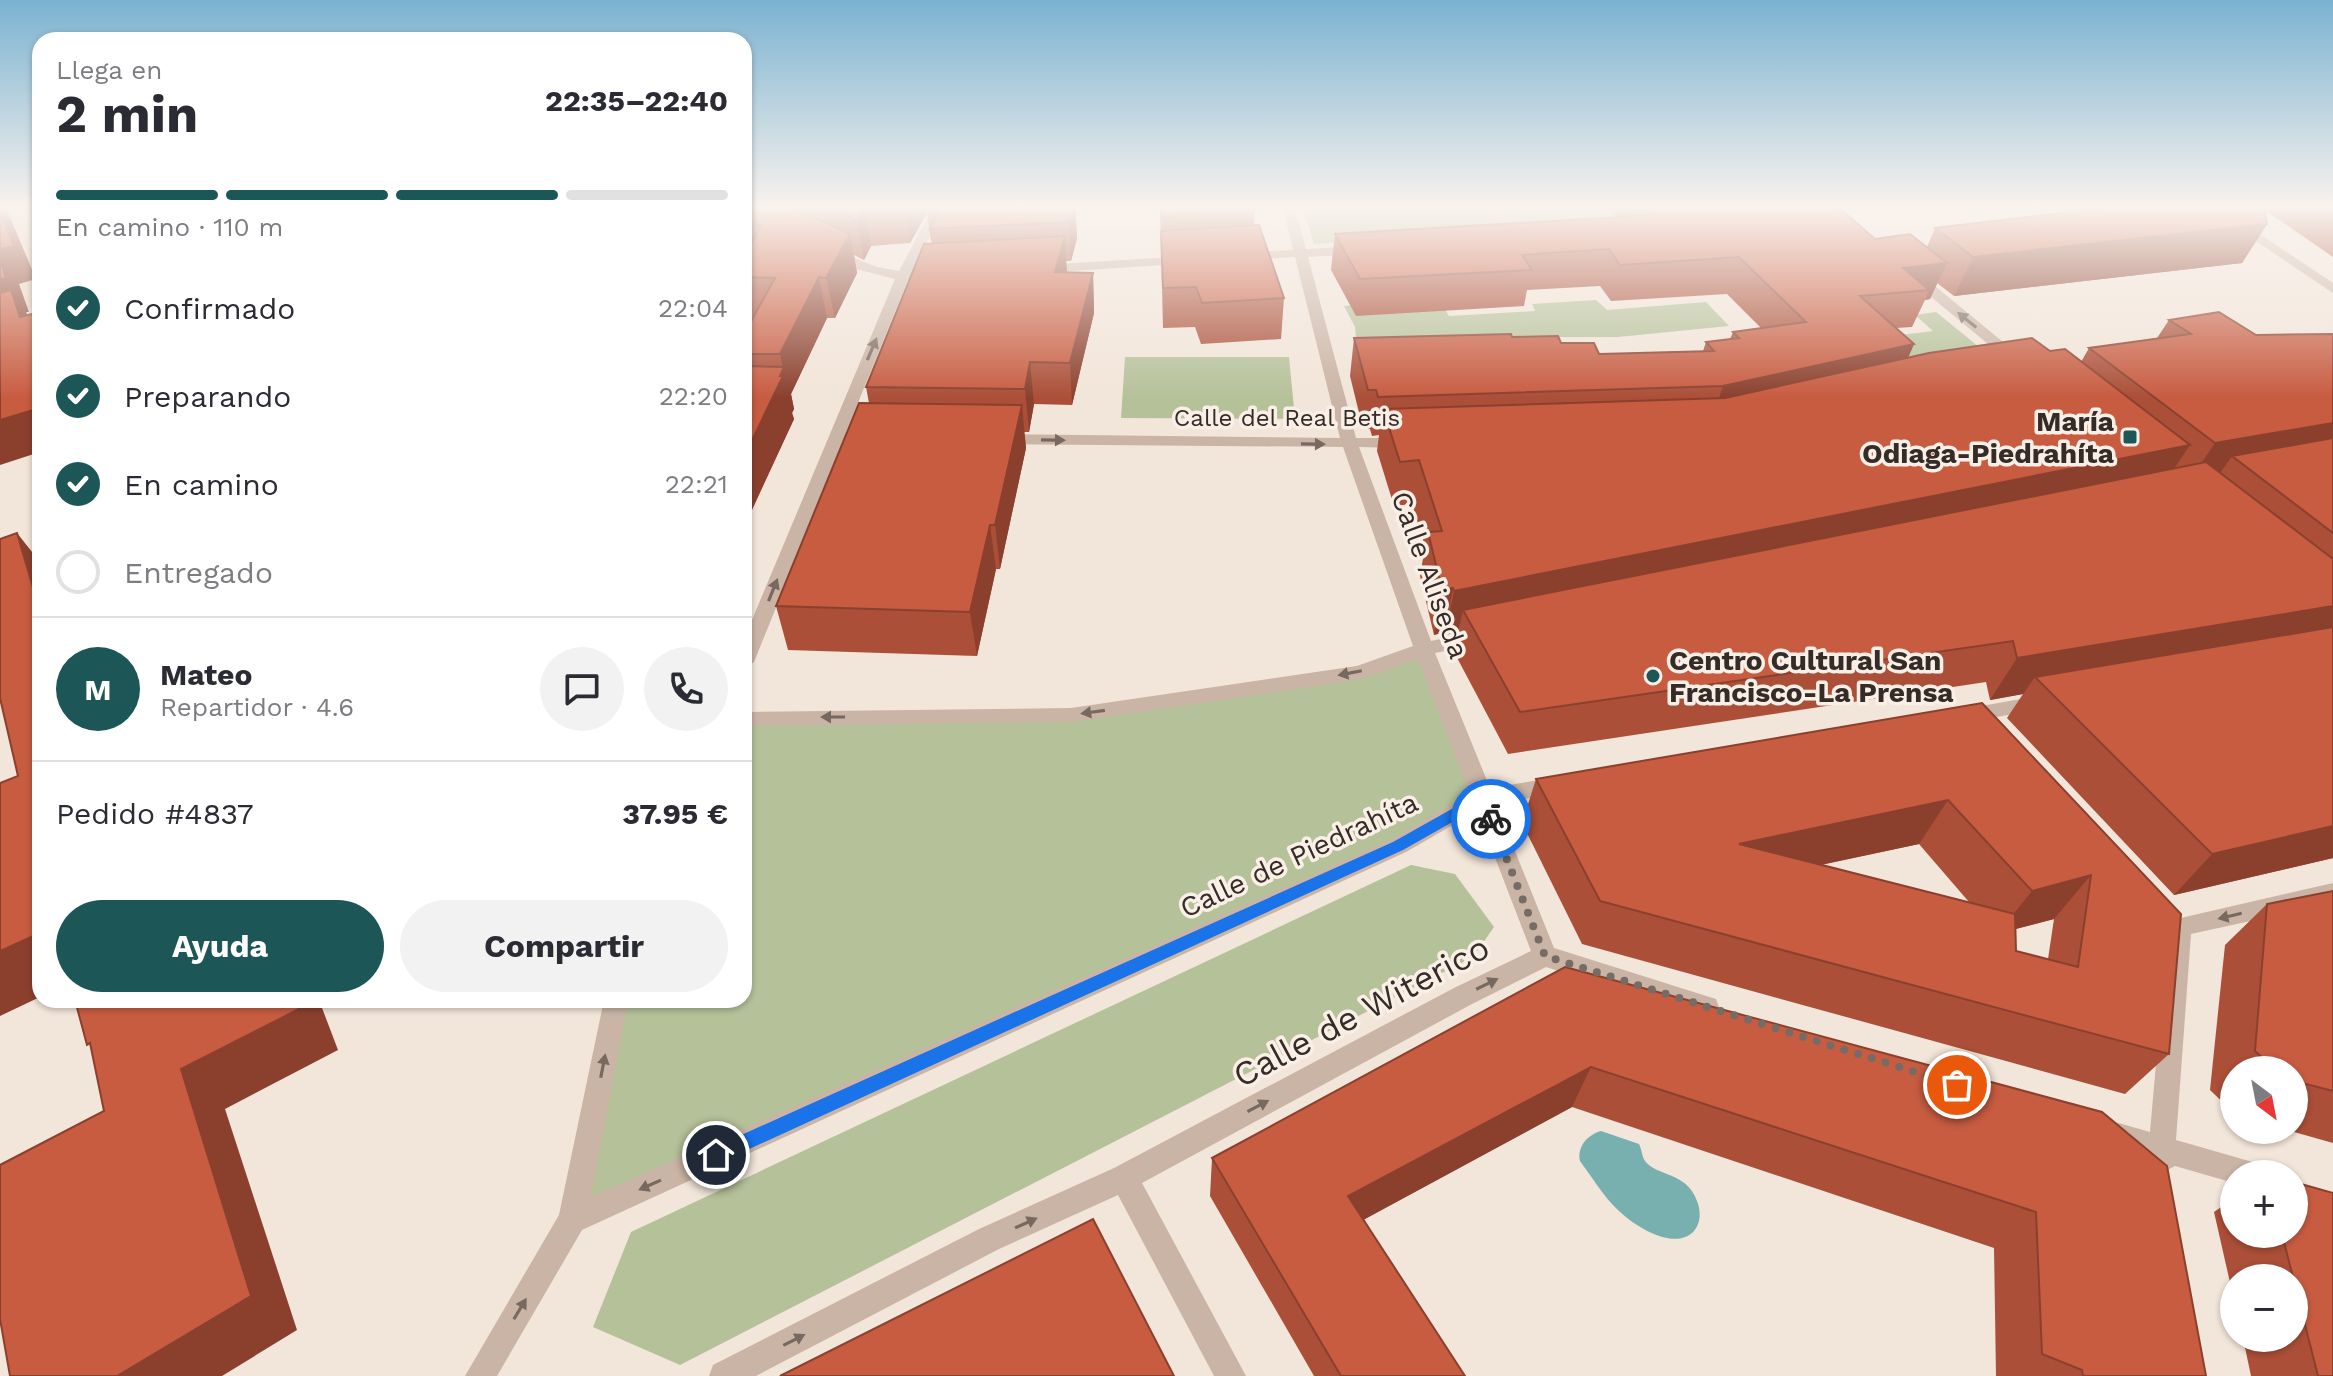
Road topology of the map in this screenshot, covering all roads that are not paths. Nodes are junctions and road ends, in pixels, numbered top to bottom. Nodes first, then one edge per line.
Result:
1 (867, 269) edge
2 (907, 269) edge
3 (1035, 269) edge
4 (1304, 269) edge
5 (1906, 269) edge
6 (2304, 269) edge
7 (1023, 270) edge
8 (960, 274) edge
9 (902, 278) junction
10 (2333, 289) edge
11 (2018, 366) edge
12 (835, 437) junction
13 (882, 438) edge
14 (976, 439) edge
15 (1426, 442) edge
16 (1350, 444) junction
17 (1502, 633) edge
18 (752, 642) edge
19 (1424, 649) junction
20 (2059, 699) edge
21 (752, 719) edge
22 (1937, 720) edge
23 (1576, 782) edge
24 (1482, 798) junction
25 (2333, 893) edge
26 (1545, 956) junction
27 (614, 1008) edge
28 (1726, 1013) edge
29 (2087, 1126) edge
30 (2162, 1150) junction
31 (2220, 1166) edge
32 (1124, 1178) junction
33 (2167, 1180) edge
34 (572, 1220) junction
35 (480, 1376) edge
36 (724, 1376) edge
37 (1231, 1376) edge

1 - 9 street
2 - 9 street
3 - 7 street
4 - 16 street, Calle Aliseda
11 -> 5 street
6 - 10 street
8 - 9 street
12 -> 9 street
12 - 13 street
18 -> 12 street
14 -> 16 street, Calle del Real Betis
15 - 16 street, Calle del Real Betis
16 - 19 street, Calle Aliseda
17 - 19 street
19 -> 21 street
19 - 24 street, Calle Aliseda
20 - 22 street
23 - 24 street, Calle de Piedrahíta
24 - 26 street, Calle Aliseda
24 -> 34 street, Calle de Piedrahíta
25 -> 30 street
26 - 28 street
32 -> 26 street, Calle de Witerico
34 -> 27 street
29 - 30 street
30 - 31 street
30 - 33 street
36 -> 32 street, Calle de Witerico
32 - 37 street
35 -> 34 street

